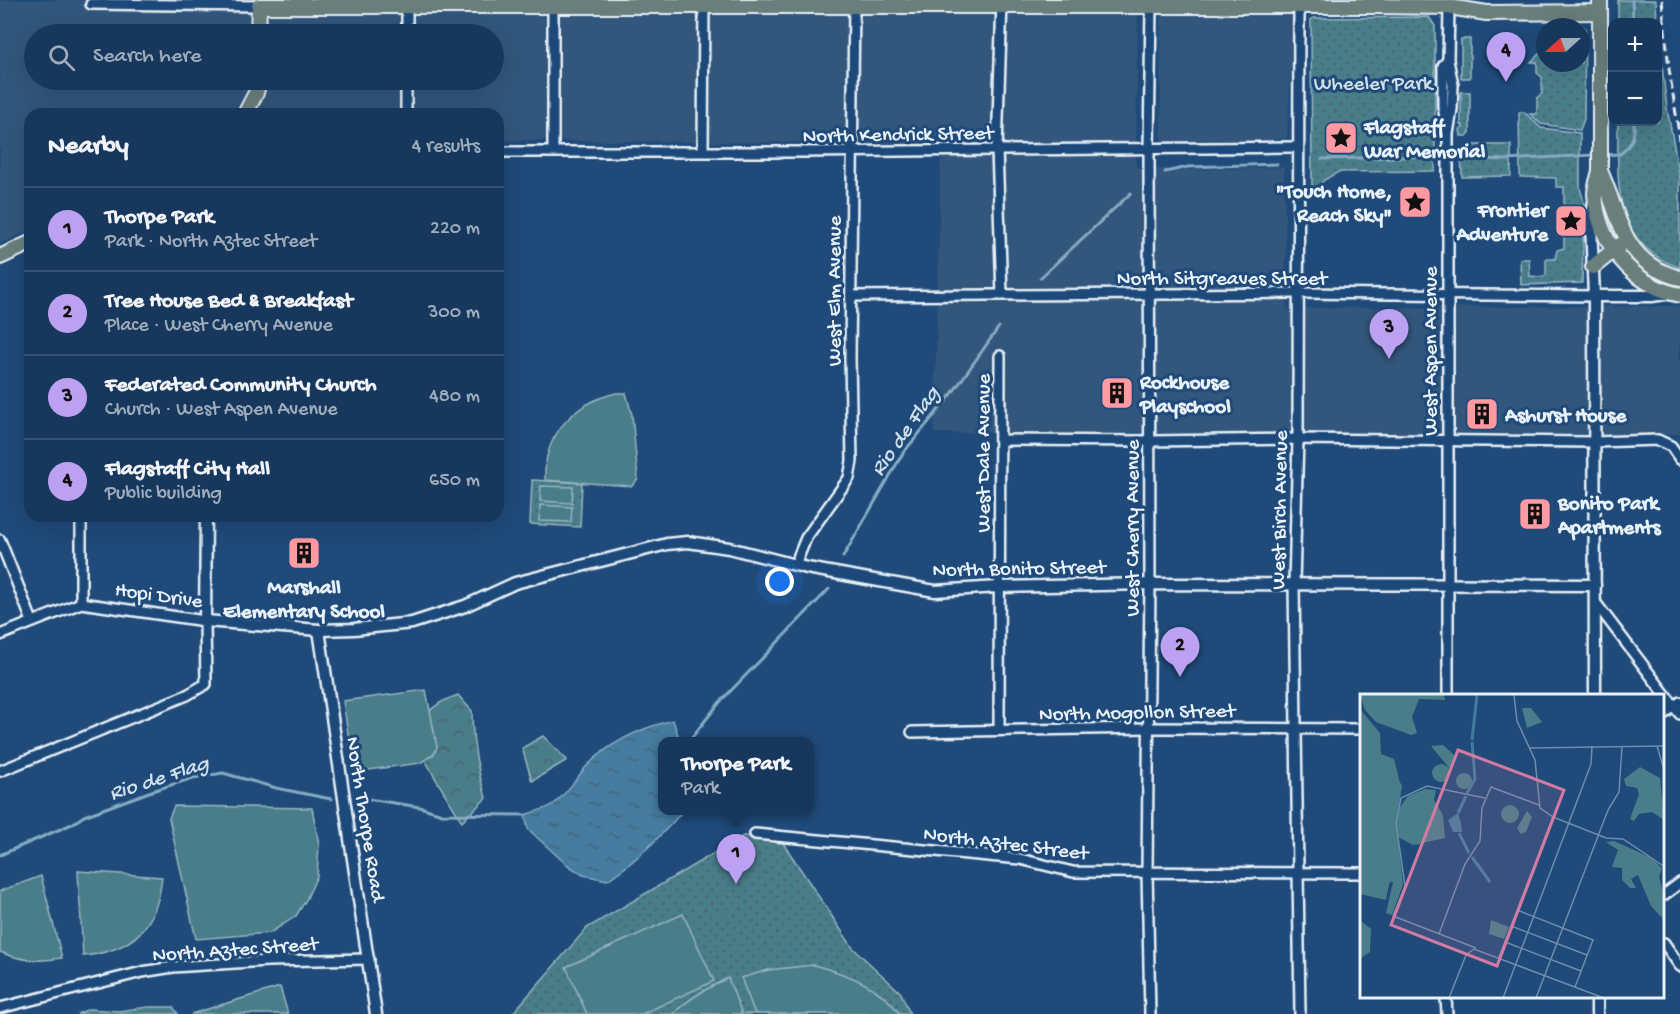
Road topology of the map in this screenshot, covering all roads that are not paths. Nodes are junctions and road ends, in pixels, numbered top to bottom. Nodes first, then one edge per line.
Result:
1 (258, 3) edge
2 (553, 3) edge
3 (704, 3) edge
4 (854, 3) edge
5 (1002, 3) edge
6 (1151, 3) edge
7 (1299, 3) edge
8 (91, 4) dead end
9 (407, 4) edge
10 (1449, 4) edge
11 (1600, 6) edge
12 (258, 24) edge
13 (407, 24) edge
14 (256, 90) edge
15 (406, 90) edge
16 (248, 108) edge
17 (406, 108) edge
18 (1298, 147) junction
19 (997, 149) junction
20 (1149, 150) junction
21 (703, 151) junction
22 (851, 151) junction
23 (504, 152) edge
24 (553, 152) junction
25 (1600, 171) junction
26 (1595, 192) junction
27 (1626, 240) junction
28 (24, 246) edge
29 (1613, 250) junction
30 (0, 257) edge
31 (1593, 267) junction
32 (1680, 278) edge
33 (1299, 294) junction
34 (1676, 294) edge
35 (1002, 295) junction
36 (1149, 295) junction
37 (1447, 295) junction
38 (851, 296) junction
39 (1594, 296) junction
40 (1000, 356) dead end
41 (1298, 439) junction
42 (1000, 440) junction
43 (1149, 441) junction
44 (1447, 441) junction
45 (1594, 442) junction
46 (1680, 459) edge
47 (81, 522) edge
48 (206, 522) edge
49 (0, 540) edge
50 (795, 565) junction
51 (1150, 584) junction
52 (1294, 584) junction
53 (1595, 585) junction
54 (1449, 586) junction
55 (999, 587) junction
56 (1595, 602) junction
57 (81, 603) junction
58 (32, 621) junction
59 (206, 621) junction
60 (319, 630) junction
61 (0, 634) edge
62 (1448, 694) edge
63 (1595, 694) edge
64 (1678, 707) edge
65 (1149, 728) junction
66 (1298, 728) junction
67 (1360, 729) edge
68 (999, 730) junction
69 (912, 732) dead end
70 (0, 771) edge
71 (755, 834) dead end
72 (1147, 872) junction
73 (1298, 873) junction
74 (1360, 873) edge
75 (1680, 883) edge
76 (1665, 894) edge
77 (1665, 944) edge
78 (369, 959) junction
79 (1680, 966) edge
80 (1446, 999) edge
81 (0, 1008) edge
82 (376, 1014) edge
83 (1150, 1014) edge
84 (1300, 1014) edge
85 (1447, 1014) edge

1 - 8 street
1 - 9 main road
1 - 12 main road
2 - 3 main road
2 - 9 main road
2 - 24 street
3 - 4 main road
3 - 21 street
4 - 5 main road
4 - 22 street, West Elm Avenue
5 - 6 main road
5 - 19 street
6 - 7 main road
6 - 20 street, West Cherry Avenue
7 - 10 main road
7 - 18 street, West Birch Avenue
9 - 13 street
10 - 11 main road
10 - 37 street, West Aspen Avenue
11 - 25 main road
14 - 16 main road
15 - 17 street
18 - 20 street, North Kendrick Street
18 - 33 street, West Birch Avenue
19 - 20 street, North Kendrick Street
19 - 22 street, North Kendrick Street
19 - 35 street
20 - 36 street, West Cherry Avenue
21 - 22 street, North Kendrick Street
21 - 24 street, North Kendrick Street
22 - 38 street, West Elm Avenue
23 - 24 street, North Kendrick Street
25 - 26 main road
25 - 27 main road
26 - 29 main road
26 - 31 street
27 - 29 main road
27 - 32 main road
28 - 30 main road
29 - 31 main road
29 - 34 main road
31 - 39 street
33 - 36 street, North Sitgreaves Street
33 - 37 street, North Sitgreaves Street
33 - 41 street, West Birch Avenue
34 - 39 street
35 - 36 street, North Sitgreaves Street
35 - 38 street, North Sitgreaves Street
36 - 43 street, West Cherry Avenue
37 - 39 street, North Sitgreaves Street
37 - 44 street, West Aspen Avenue
38 - 50 street, West Elm Avenue
39 - 45 street
40 - 42 street, West Dale Avenue
41 - 43 street
41 - 44 street
41 - 52 street, West Birch Avenue
42 - 43 street
42 - 55 street, West Dale Avenue
43 - 51 street, West Cherry Avenue
44 - 45 street
44 - 54 street, West Aspen Avenue
45 - 46 street
45 - 53 street
47 - 57 street
48 - 59 street
49 - 58 street
50 - 55 street, North Bonito Street
50 - 60 street, North Bonito Street
51 - 52 street, North Bonito Street
51 - 55 street, North Bonito Street
51 - 65 street, West Cherry Avenue
52 - 54 street, North Bonito Street
52 - 66 street, West Birch Avenue
53 - 54 street, North Bonito Street
53 - 56 street
54 - 62 street, West Aspen Avenue
55 - 68 street, West Dale Avenue
56 - 63 street
56 - 64 street
57 - 58 street, Hopi Drive
57 - 59 street, Hopi Drive
58 - 61 street, Hopi Drive
59 - 60 street, Hopi Drive
59 - 70 street
60 - 78 street, North Thorpe Road
65 - 66 street, North Mogollon Street
65 - 68 street, North Mogollon Street
65 - 72 street, West Cherry Avenue
66 - 67 street, North Mogollon Street
66 - 73 street, West Birch Avenue
68 - 69 street, North Mogollon Street
71 - 72 street, North Aztec Street
72 - 73 street, North Aztec Street
72 - 83 street, West Cherry Avenue
73 - 74 street, North Aztec Street
73 - 84 street, West Birch Avenue
75 - 76 street
77 - 79 street
78 - 81 street, North Aztec Street
78 - 82 street, North Thorpe Road
80 - 85 street

